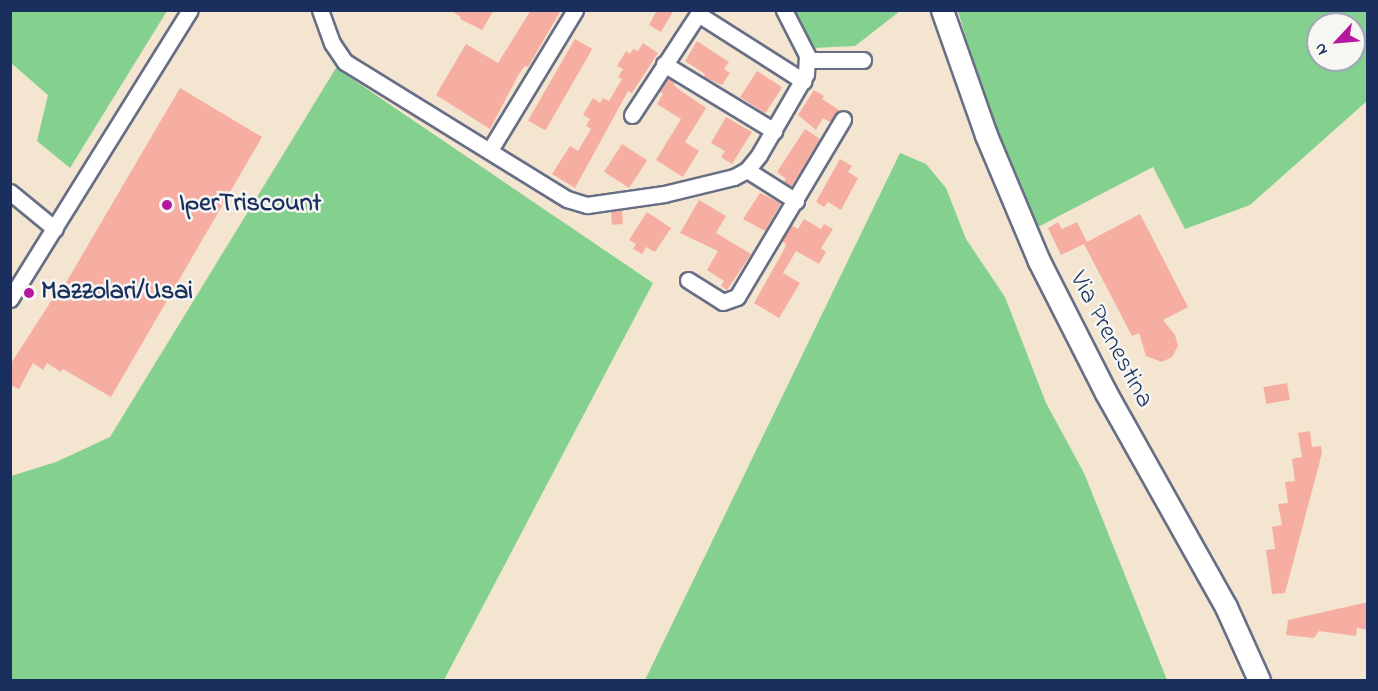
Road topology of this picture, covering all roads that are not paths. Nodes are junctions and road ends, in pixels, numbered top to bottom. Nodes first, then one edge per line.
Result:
1 (190, 10) edge
2 (320, 10) edge
3 (575, 10) edge
4 (784, 10) edge
5 (942, 10) edge
6 (807, 60) junction
7 (863, 60) dead end
8 (664, 64) junction
9 (803, 81) junction
10 (632, 115) dead end
11 (843, 119) dead end
12 (774, 131) junction
13 (490, 150) junction
14 (747, 170) junction
15 (10, 192) edge
16 (796, 201) junction
17 (55, 229) junction
18 (687, 280) dead end
19 (10, 299) edge
20 (1259, 681) edge

1 - 17 street
2 - 13 street
3 - 13 street
4 - 6 street
5 - 20 main road, Via Prenestina
6 - 7 street
6 - 9 street
8 - 9 street
8 - 10 street
8 - 12 street
9 - 12 street
11 - 16 street
12 - 14 street
13 - 14 street
14 - 16 street
15 - 17 street
16 - 18 street
17 - 19 street

